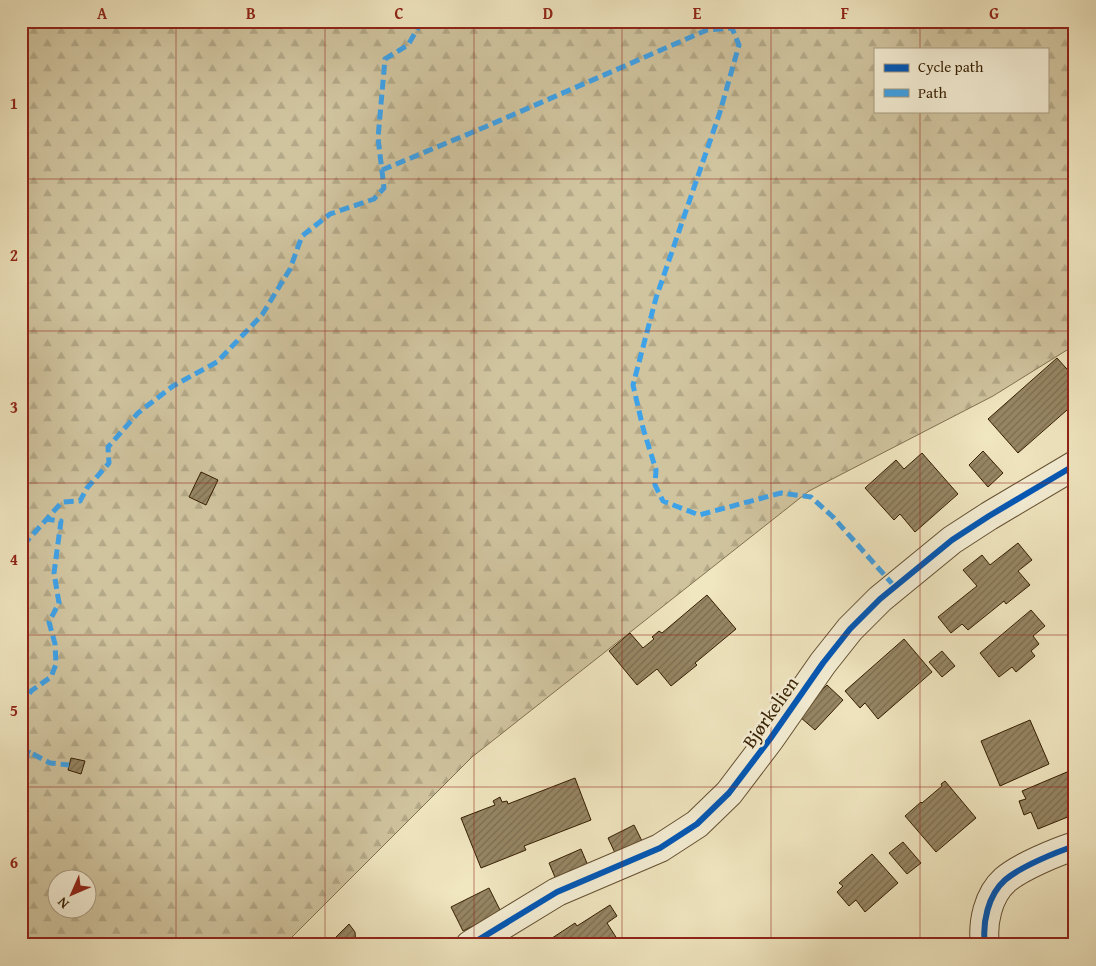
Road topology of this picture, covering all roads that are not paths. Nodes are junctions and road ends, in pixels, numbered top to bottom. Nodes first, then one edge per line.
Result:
1 (1075, 465) edge
2 (1075, 846) edge
3 (470, 945) edge
4 (985, 945) edge

1 - 3 street, Bjørkelien
2 - 4 street

